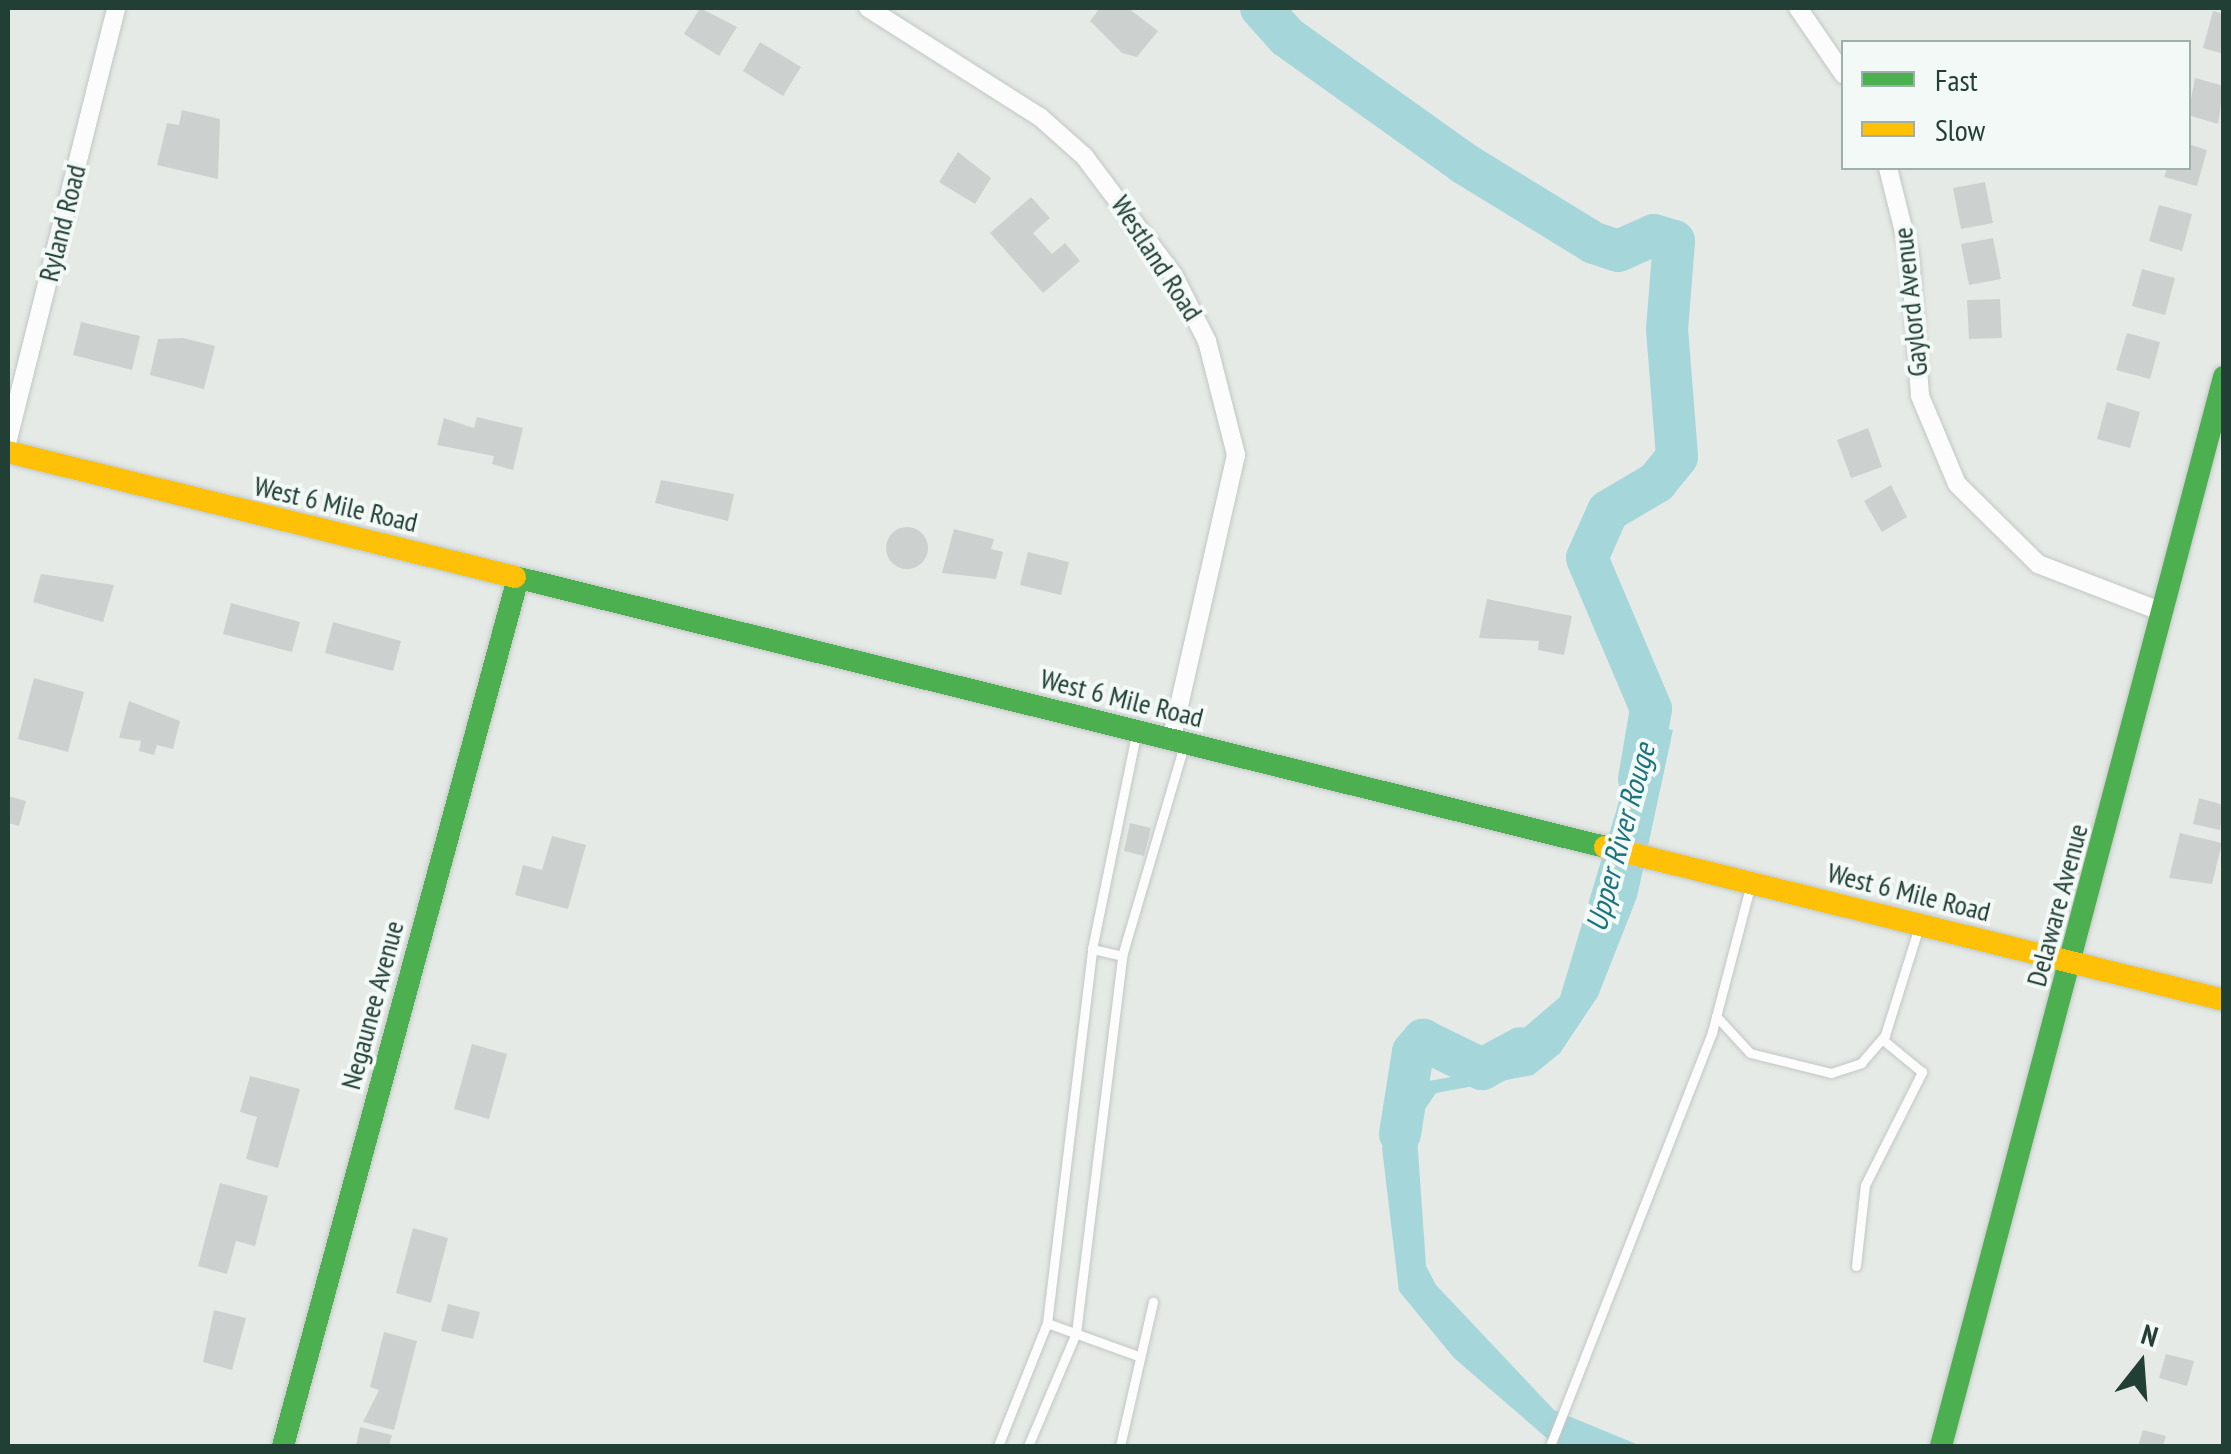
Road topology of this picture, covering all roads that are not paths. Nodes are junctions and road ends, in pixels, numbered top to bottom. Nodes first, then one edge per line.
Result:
1 (116, 8) edge
2 (868, 8) edge
3 (1798, 8) edge
4 (1841, 71) edge
5 (1888, 170) edge
6 (2224, 376) edge
7 (8, 439) edge
8 (8, 452) edge
9 (518, 578) junction
10 (2160, 610) junction
11 (1136, 732) junction
12 (1178, 743) junction
13 (1751, 884) junction
14 (1919, 926) junction
15 (1092, 949) junction
16 (1122, 956) junction
17 (2072, 963) junction
18 (2224, 1000) edge
19 (1716, 1016) junction
20 (1882, 1040) junction
21 (1856, 1266) dead end
22 (1153, 1302) dead end
23 (1047, 1324) junction
24 (1076, 1332) junction
25 (1138, 1356) junction
26 (283, 1446) edge
27 (998, 1446) edge
28 (1028, 1446) edge
29 (1120, 1446) edge
30 (1550, 1446) edge
31 (1940, 1446) edge

1 - 7 street, Ryland Road
2 - 12 street, Westland Road
3 - 4 street
5 - 10 street, Gaylord Avenue
6 - 10 main road, Delaware Avenue
8 - 9 main road, West 6 Mile Road
9 - 11 main road, West 6 Mile Road
9 - 26 main road, Negaunee Avenue
10 - 17 main road, Delaware Avenue
11 - 12 main road, West 6 Mile Road
11 - 15 lane
12 - 13 main road, West 6 Mile Road
12 - 16 lane
13 - 14 main road, West 6 Mile Road
13 - 19 lane
14 - 17 main road, West 6 Mile Road
14 - 20 lane
15 - 16 lane
15 - 23 lane
16 - 24 lane
17 - 18 main road, West 6 Mile Road
17 - 31 main road, Delaware Avenue
19 - 20 lane
19 - 30 lane
20 - 21 lane
22 - 25 lane
23 - 24 lane
23 - 27 lane
24 - 25 lane
24 - 28 lane
25 - 29 lane

